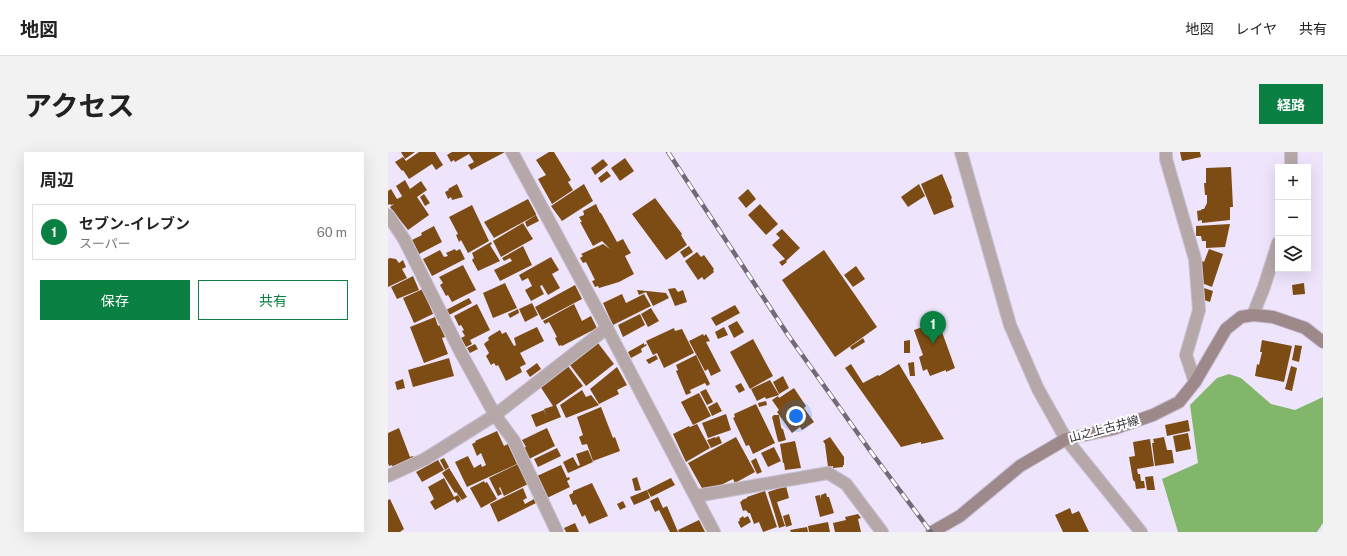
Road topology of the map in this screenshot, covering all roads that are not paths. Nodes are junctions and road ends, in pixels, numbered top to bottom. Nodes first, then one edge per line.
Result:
1 (512, 152) edge
2 (961, 152) edge
3 (1166, 152) edge
4 (1291, 152) edge
5 (1291, 164) edge
6 (388, 216) edge
7 (1275, 252) edge
8 (1253, 315) junction
9 (607, 328) junction
10 (1323, 342) edge
11 (1195, 382) junction
12 (495, 415) junction
13 (1066, 439) junction
14 (388, 476) edge
15 (696, 496) junction
16 (557, 532) edge
17 (714, 532) edge
18 (882, 532) edge
19 (932, 532) edge
20 (1141, 532) edge

1 - 9 street
2 - 13 street
3 - 11 street
4 - 5 street
6 - 12 street
7 - 8 street
8 - 10 main road, 山之上古井線
8 - 11 main road, 山之上古井線
9 - 12 street
9 - 15 street
11 - 13 main road, 山之上古井線
12 - 14 street
12 - 16 street
13 - 19 main road, 山之上古井線
13 - 20 street
15 - 17 street
15 - 18 street

